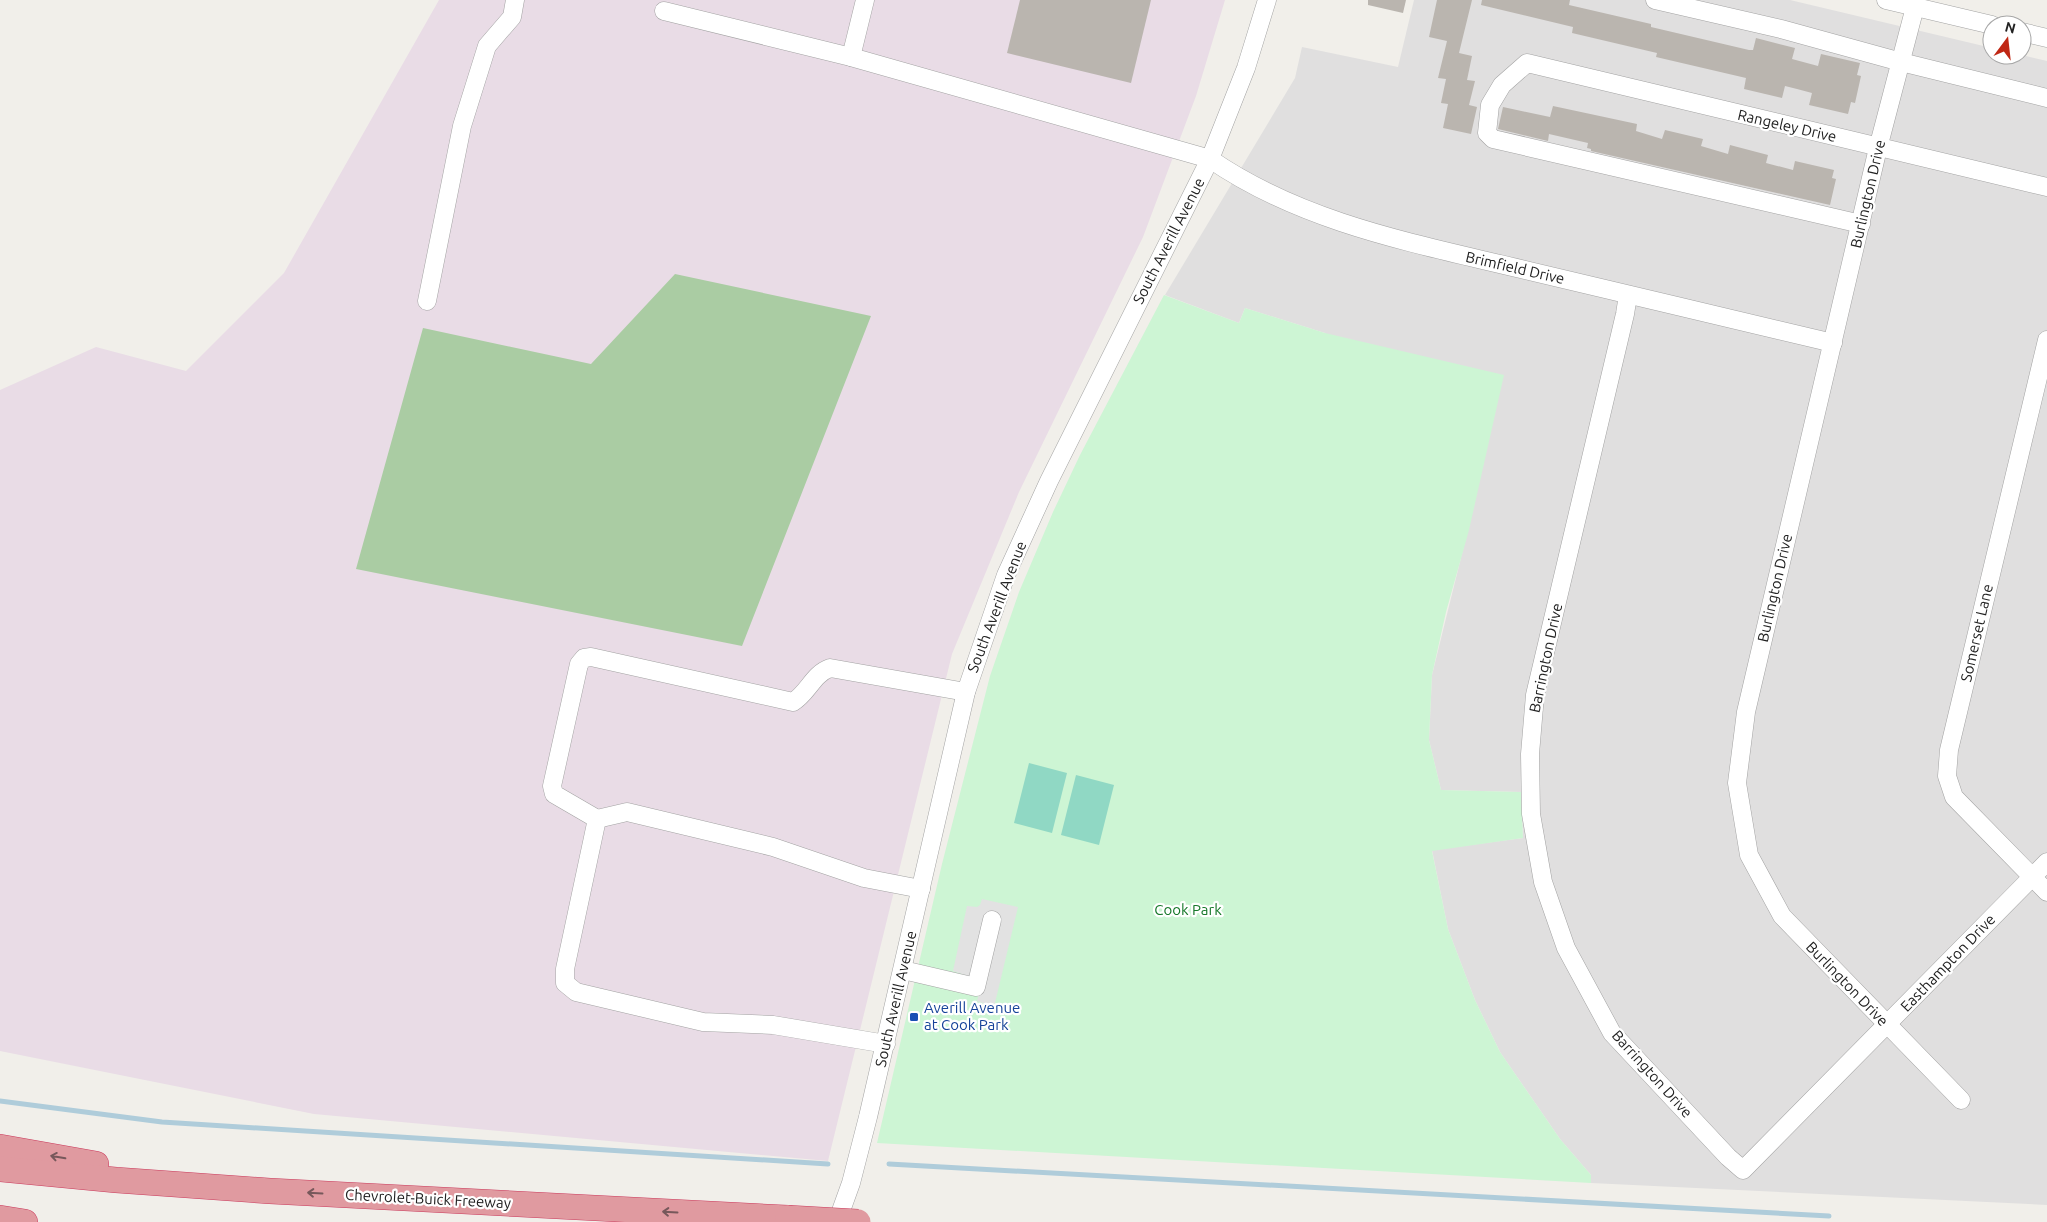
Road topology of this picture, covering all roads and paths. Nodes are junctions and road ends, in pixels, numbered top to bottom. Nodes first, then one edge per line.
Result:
1 (515, 0) edge
2 (865, 0) edge
3 (1267, 0) edge
4 (1655, 0) edge
5 (1886, 0) edge
6 (1915, 7) junction
7 (664, 10) dead end
8 (1982, 23) edge
9 (2032, 34) edge
10 (2047, 38) edge
11 (851, 57) junction
12 (1901, 62) junction
13 (2047, 98) edge
14 (1878, 148) junction
15 (1210, 160) junction
16 (2047, 187) edge
17 (1861, 224) junction
18 (1628, 295) junction
19 (426, 301) dead end
20 (2047, 340) edge
21 (1833, 343) junction
22 (966, 692) junction
23 (597, 819) junction
24 (2047, 862) edge
25 (2032, 877) junction
26 (921, 889) junction
27 (2047, 892) edge
28 (992, 920) dead end
29 (903, 970) junction
30 (1887, 1025) junction
31 (886, 1044) junction
32 (1961, 1100) dead end
33 (0, 1147) edge
34 (0, 1169) edge
35 (1743, 1170) joint
36 (226, 1187) junction
37 (0, 1218) edge
38 (25, 1222) edge
39 (837, 1222) edge
40 (858, 1222) edge

1 - 19 street
2 - 11 street
3 - 15 street, South Averill Avenue
4 - 12 street
5 - 6 street
6 - 8 street
6 - 12 street, Burlington Drive
7 - 11 street, Brimfield Drive
9 - 10 street
11 - 15 street, Brimfield Drive
12 - 13 street
12 - 14 street, Burlington Drive
14 - 16 street, Rangeley Drive
14 - 17 street, Burlington Drive
14 - 17 street, Rangeley Drive
15 - 18 street, Brimfield Drive
15 - 22 street, South Averill Avenue
17 - 21 street, Burlington Drive
18 - 21 street, Brimfield Drive
18 - 35 street, Barrington Drive
20 - 25 street, Somerset Lane
21 - 30 street, Burlington Drive
22 - 23 street
22 - 26 street, South Averill Avenue
23 - 26 street
23 - 31 street
24 - 25 street, Easthampton Drive
25 - 27 street, Somerset Lane
25 - 30 street, Easthampton Drive
26 - 29 street, South Averill Avenue
28 - 29 street
29 - 31 street, South Averill Avenue
30 - 32 street, Burlington Drive
30 - 35 street, Easthampton Drive
31 - 39 street, South Averill Avenue
36 -> 33 highway
34 - 36 highway, Chevrolet-Buick Freeway
40 -> 36 highway, Chevrolet-Buick Freeway, bridge
37 - 38 highway

